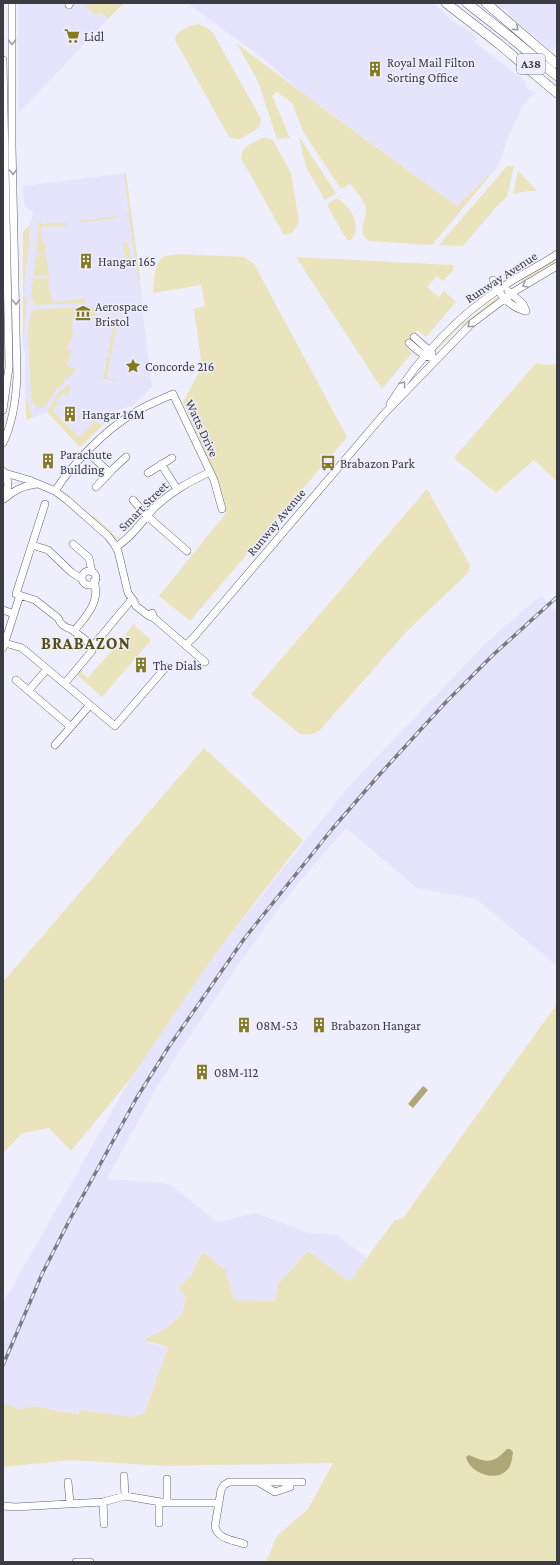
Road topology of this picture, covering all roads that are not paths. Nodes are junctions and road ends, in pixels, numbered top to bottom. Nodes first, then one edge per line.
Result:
1 (12, 3) edge
2 (446, 3) edge
3 (454, 3) edge
4 (467, 3) edge
5 (486, 3) edge
6 (507, 38) junction
7 (3, 60) edge
8 (557, 64) edge
9 (557, 76) edge
10 (557, 88) edge
11 (557, 92) edge
12 (557, 254) edge
13 (557, 266) edge
14 (500, 288) junction
15 (512, 294) junction
16 (505, 298) junction
17 (414, 337) dead end
18 (409, 343) dead end
19 (427, 353) junction
20 (437, 359) junction
21 (3, 410) edge
22 (384, 414) junction
23 (3, 443) edge
24 (87, 452) junction
25 (126, 457) dead end
26 (172, 458) dead end
27 (161, 464) junction
28 (4, 472) edge
29 (109, 472) junction
30 (210, 472) junction
31 (148, 473) dead end
32 (39, 483) junction
33 (96, 487) dead end
34 (177, 489) junction
35 (55, 491) junction
36 (3, 500) edge
37 (133, 500) dead end
38 (45, 504) dead end
39 (222, 509) dead end
40 (147, 516) junction
41 (73, 544) dead end
42 (32, 545) junction
43 (116, 547) junction
44 (188, 551) dead end
45 (92, 572) junction
46 (82, 579) junction
47 (94, 581) junction
48 (20, 595) junction
49 (133, 600) junction
50 (3, 610) edge
51 (14, 614) junction
52 (74, 631) junction
53 (186, 645) junction
54 (4, 646) edge
55 (93, 646) junction
56 (205, 662) dead end
57 (166, 667) dead end
58 (47, 669) junction
59 (16, 680) dead end
60 (65, 683) junction
61 (29, 690) junction
62 (90, 705) junction
63 (71, 727) junction
64 (55, 745) dead end
65 (126, 1479) dead end
66 (167, 1479) dead end
67 (258, 1482) junction
68 (302, 1482) dead end
69 (66, 1486) dead end
70 (290, 1487) dead end
71 (125, 1496) junction
72 (103, 1502) junction
73 (159, 1502) junction
74 (70, 1503) junction
75 (167, 1503) junction
76 (219, 1503) junction
77 (3, 1506) edge
78 (106, 1520) dead end
79 (159, 1523) dead end
80 (244, 1544) dead end
81 (76, 1562) edge
82 (90, 1562) edge

1 -> 23 street
2 - 11 main road
3 - 6 main road, A38
4 - 6 main road, A38
5 -> 8 main road
6 - 9 main road, A38
6 - 10 main road, A38
7 - 21 street
12 - 14 street, Runway Avenue
13 -> 15 street, Runway Avenue
14 - 15 street
14 - 16 street
14 - 19 street, Runway Avenue
15 - 16 street, Runway Avenue
15 - 16 street
16 -> 20 street, Runway Avenue
17 - 19 street
18 - 19 street
19 - 20 street
22 -> 19 street, Runway Avenue
20 - 22 street, Runway Avenue
22 - 53 street, Runway Avenue
24 - 29 street
24 - 30 street, Watts Drive
24 - 35 street
25 - 29 street
26 - 27 street
27 - 31 street
27 - 34 street
28 - 32 street
28 - 36 street
29 - 33 street
30 - 34 street, Smart Street
30 - 39 street, Watts Drive
32 - 35 street
32 - 36 street
34 - 40 street, Smart Street
35 - 43 street
37 - 40 street
38 - 42 street
40 - 43 street, Smart Street
40 - 44 street
41 - 45 street
42 - 46 street
42 - 48 street
43 - 49 street
45 - 46 street
45 - 47 street
46 - 47 street
47 - 52 street
48 - 51 street
48 - 52 street
49 - 53 street
49 - 55 street
50 - 51 street
51 - 54 street
52 - 55 street
53 - 56 street
54 - 58 street
55 - 60 street
57 - 62 street
58 - 60 street
58 - 61 street
59 - 61 street
60 - 62 street
61 - 63 street
62 - 63 street
63 - 64 street
65 - 71 street
66 - 75 street
67 - 68 street
67 - 70 street
67 - 76 street
69 - 74 street
71 - 72 street
71 - 73 street
72 - 74 street
72 - 78 street
73 - 75 street
73 - 79 street
74 - 77 street
75 - 76 street
76 - 80 street
81 - 82 street

